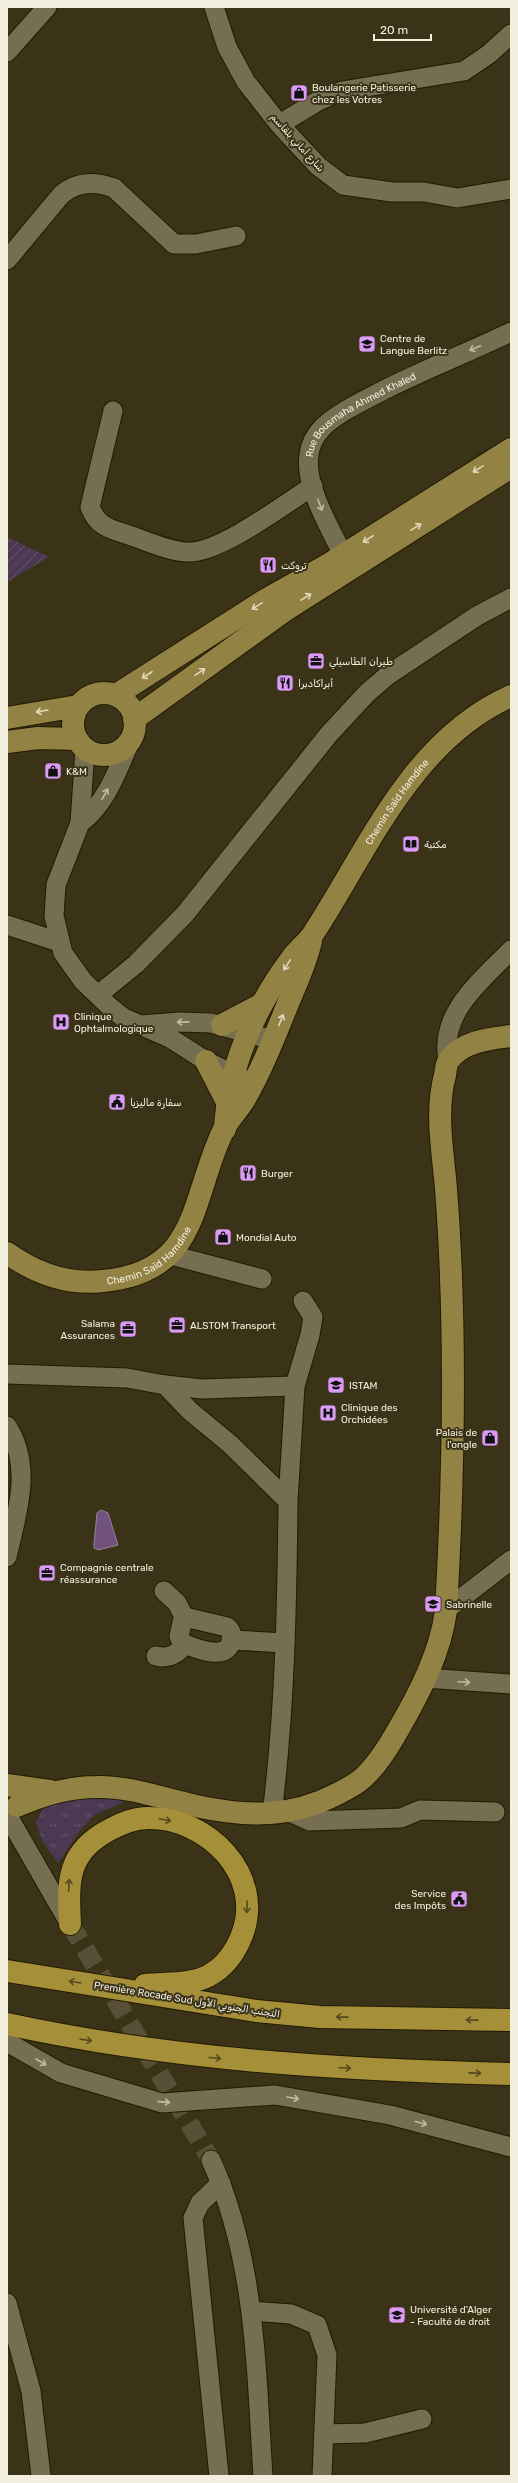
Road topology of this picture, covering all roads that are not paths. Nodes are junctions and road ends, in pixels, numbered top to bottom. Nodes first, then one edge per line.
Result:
1 (47, 7) edge
2 (214, 7) edge
3 (511, 34) edge
4 (7, 52) edge
5 (280, 124) junction
6 (511, 189) edge
7 (236, 236) dead end
8 (7, 260) edge
9 (511, 332) edge
10 (113, 411) dead end
11 (511, 449) edge
12 (511, 467) edge
13 (313, 486) junction
14 (343, 555) junction
15 (511, 598) edge
16 (116, 695) junction
17 (511, 696) edge
18 (78, 706) junction
19 (7, 718) edge
20 (133, 728) junction
21 (7, 742) edge
22 (81, 744) junction
23 (80, 823) junction
24 (11, 932) edge
25 (312, 936) junction
26 (59, 942) junction
27 (511, 950) edge
28 (104, 1002) junction
29 (262, 1004) junction
30 (139, 1025) junction
31 (222, 1025) junction
32 (249, 1034) junction
33 (511, 1036) edge
34 (273, 1040) junction
35 (448, 1060) junction
36 (206, 1061) junction
37 (242, 1079) junction
38 (227, 1102) junction
39 (225, 1128) junction
40 (7, 1253) edge
41 (171, 1255) junction
42 (262, 1279) dead end
43 (303, 1301) dead end
44 (7, 1374) edge
45 (165, 1385) junction
46 (294, 1386) junction
47 (7, 1426) edge
48 (288, 1501) junction
49 (7, 1557) edge
50 (511, 1560) edge
51 (164, 1591) dead end
52 (446, 1610) junction
53 (186, 1619) junction
54 (232, 1640) junction
55 (285, 1643) junction
56 (185, 1644) junction
57 (156, 1656) dead end
58 (425, 1678) junction
59 (511, 1684) edge
60 (7, 1785) edge
61 (55, 1792) junction
62 (495, 1812) dead end
63 (281, 1813) junction
64 (11, 1814) edge
65 (70, 1924) joint
66 (7, 1971) edge
67 (117, 1989) junction
68 (511, 2020) edge
69 (7, 2024) edge
70 (7, 2042) edge
71 (511, 2074) edge
72 (511, 2147) edge
73 (211, 2160) tunnel mouth
74 (221, 2183) junction
75 (7, 2302) edge
76 (251, 2311) junction
77 (422, 2419) dead end
78 (324, 2434) junction
79 (41, 2476) edge
80 (219, 2476) edge
81 (263, 2476) edge
82 (322, 2476) edge

1 - 4 street
2 - 5 street, شارع أماني بلقاسم
3 - 5 street
5 - 6 street, شارع أماني بلقاسم
7 - 8 street
9 -> 13 street, Rue Bousmaha Ahmed Khaled
10 - 13 street
11 -> 14 main road
20 -> 12 main road
13 -> 14 street, Rue Bousmaha Ahmed Khaled
14 -> 16 main road
15 - 28 street
16 - 18 main road
16 - 20 main road
17 - 25 main road, Chemin Saïd Hamdine
18 -> 19 main road
18 - 22 main road
20 - 22 main road
23 -> 20 street
21 - 22 main road
22 - 23 street
23 - 26 street
24 - 26 street
25 -> 29 main road
34 -> 25 main road
26 - 28 street
27 - 35 street
28 - 30 street
29 - 31 main road
29 - 32 main road
31 -> 30 street
30 - 36 street
31 - 32 street
32 - 34 street
32 - 37 main road
33 - 35 main road
34 - 37 main road
35 - 52 main road
36 - 37 street
36 - 38 main road
37 - 38 main road
37 - 39 main road
38 - 39 main road
39 - 41 main road, Chemin Saïd Hamdine
40 - 41 main road, Chemin Saïd Hamdine
41 - 42 street
43 - 46 street
44 - 45 street
45 - 46 street
45 - 48 street
46 - 48 street
47 - 49 street
48 - 55 street
50 - 52 street
51 - 53 street
52 - 58 main road
53 - 54 street
53 - 56 street
54 - 55 street
54 - 56 street
55 - 63 street
56 - 57 street
58 -> 59 street
58 - 63 main road
60 - 61 main road
60 - 64 main road
61 - 63 main road
61 - 64 main road
62 - 63 street
64 - 65 street
65 -> 67 highway
67 -> 66 highway, Première Rocade Sud التجنب الجنوبي الأول
68 -> 67 highway, Première Rocade Sud التجنب الجنوبي الأول
69 -> 71 highway
70 -> 72 street
73 - 74 street
74 - 76 street
74 - 80 street
75 - 79 street
76 - 78 street
76 - 81 street
77 - 78 street
78 - 82 street

